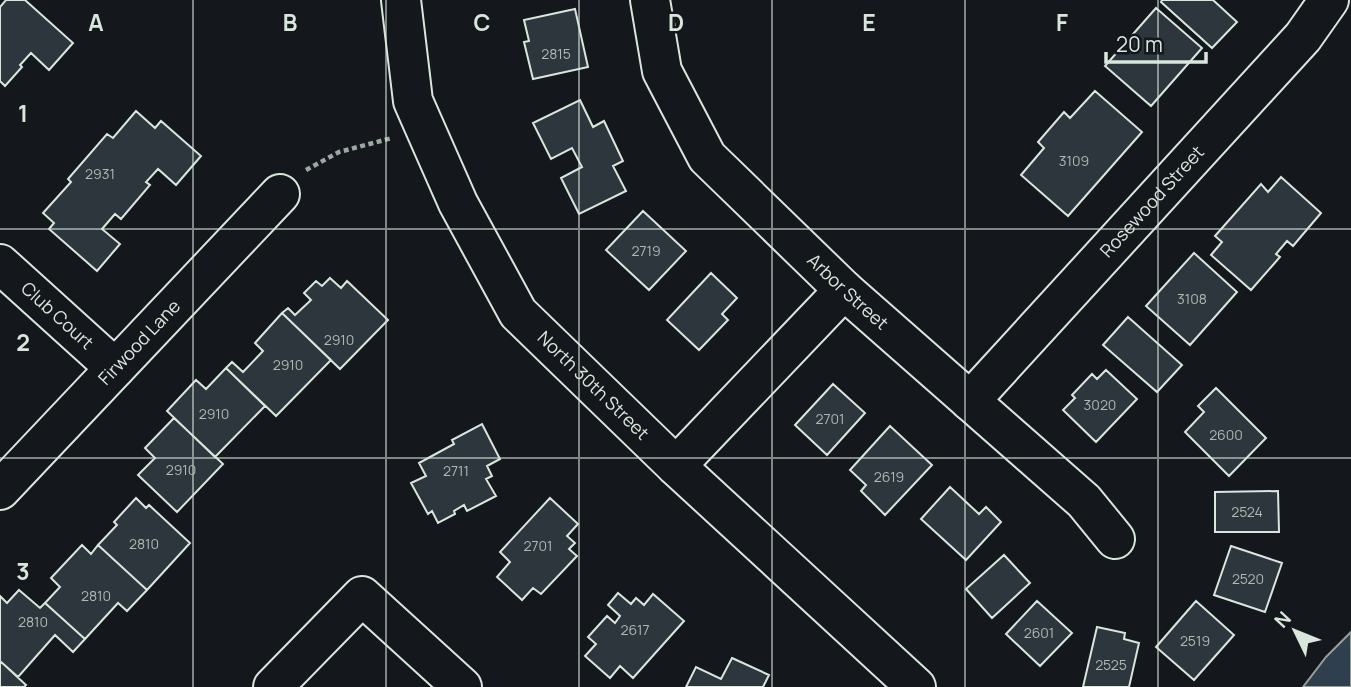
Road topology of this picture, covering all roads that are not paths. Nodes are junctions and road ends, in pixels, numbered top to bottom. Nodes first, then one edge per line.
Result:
1 (401, 0) edge
2 (650, 0) edge
3 (1329, 0) edge
4 (280, 194) road end
5 (0, 264) edge
6 (844, 290) junction
7 (116, 368) junction
8 (970, 401) junction
9 (676, 466) junction
10 (0, 491) edge
11 (1115, 539) dead end
12 (273, 687) edge
13 (462, 687) edge
14 (916, 687) edge

1 - 9 street, North 30th Street
2 - 6 street, Arbor Street
3 - 8 street, Rosewood Street
4 - 7 street, Firwood Lane
5 - 7 street, Club Court
6 - 8 street, Arbor Street
6 - 9 street
7 - 10 street, Firwood Lane
8 - 11 street, Arbor Street
9 - 14 street, North 30th Street
12 - 13 street

